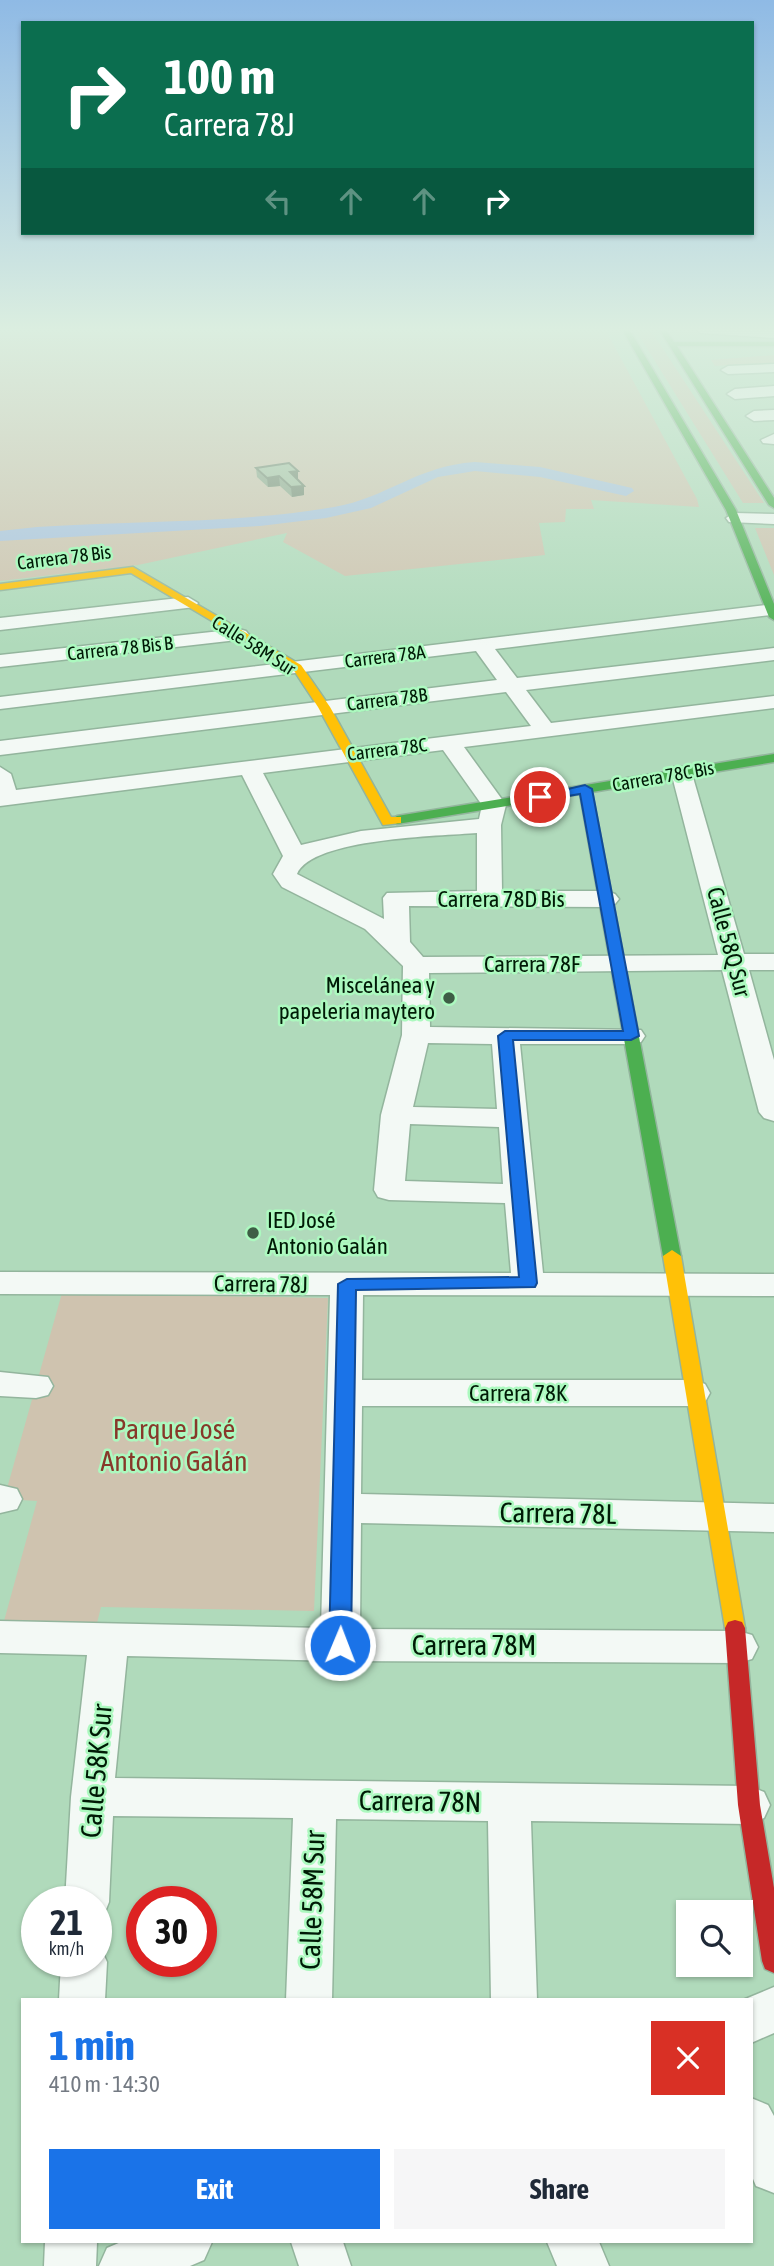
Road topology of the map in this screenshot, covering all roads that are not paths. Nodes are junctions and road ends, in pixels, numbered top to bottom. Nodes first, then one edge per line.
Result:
1 (687, 435) edge
2 (729, 435) edge
3 (774, 505) edge
4 (735, 518) junction
5 (774, 519) edge
6 (133, 570) joint
7 (0, 587) edge
8 (188, 603) junction
9 (772, 613) edge
10 (0, 624) edge
11 (239, 635) junction
12 (481, 644) junction
13 (774, 654) edge
14 (0, 661) edge
15 (297, 667) junction
16 (511, 685) junction
17 (774, 702) edge
18 (0, 703) edge
19 (324, 706) junction
20 (544, 729) junction
21 (448, 741) junction
22 (0, 748) edge
23 (349, 753) junction
24 (774, 758) edge
25 (249, 767) junction
26 (682, 772) junction
27 (0, 774) edge
28 (585, 789) junction
29 (3, 799) edge
30 (491, 815) junction
31 (427, 823) junction
32 (290, 866) junction
33 (490, 898) junction
34 (606, 899) junction
35 (397, 943) junction
36 (734, 962) junction
37 (774, 962) edge
38 (619, 964) junction
39 (416, 965) junction
40 (416, 1035) junction
41 (505, 1036) junction
42 (631, 1036) junction
43 (774, 1112) edge
44 (396, 1115) junction
45 (515, 1119) junction
46 (522, 1194) junction
47 (0, 1283) edge
48 (528, 1283) junction
49 (347, 1284) junction
50 (677, 1284) junction
51 (774, 1285) edge
52 (0, 1384) edge
53 (36, 1385) dead end
54 (343, 1393) junction
55 (693, 1393) junction
56 (342, 1508) junction
57 (716, 1516) junction
58 (774, 1518) edge
59 (0, 1637) edge
60 (109, 1639) junction
61 (340, 1645) junction
62 (738, 1647) junction
63 (92, 1797) junction
64 (315, 1800) junction
65 (509, 1802) junction
66 (749, 1805) junction
67 (88, 1886) edge
68 (774, 1961) edge
69 (83, 1977) edge
70 (82, 1998) edge
71 (309, 1998) edge
72 (514, 1998) edge
73 (774, 2010) edge
74 (753, 2019) edge
75 (753, 2126) edge
76 (774, 2168) edge
77 (71, 2243) edge
78 (183, 2243) edge
79 (317, 2243) edge
80 (573, 2243) edge
81 (70, 2266) edge
82 (125, 2266) edge
83 (325, 2266) edge
84 (583, 2266) edge

1 - 4 street
2 - 3 street
4 - 5 street
4 - 9 street
6 - 7 street, Carrera 78 Bis
6 - 8 street, Calle 58M Sur
8 - 10 street
8 - 11 street, Calle 58M Sur
9 - 12 street, Carrera 78A
11 - 14 street, Carrera 78 Bis B
11 - 15 street, Calle 58M Sur
12 - 15 street, Carrera 78A
12 - 16 street
13 - 16 street, Carrera 78B
15 - 18 street, Carrera 78A
15 - 19 street, Calle 58M Sur
16 - 19 street, Carrera 78B
16 - 20 street
17 - 20 street, Carrera 78C
19 - 22 street, Carrera 78B
19 - 23 street, Calle 58M Sur
20 - 21 street, Carrera 78C
21 - 23 street, Carrera 78C
21 - 30 street
23 - 25 street, Carrera 78C
23 - 31 street, Calle 58M Sur
24 - 26 street, Carrera 78C Bis
25 - 29 street, Carrera 78C
25 - 32 street
26 - 28 street, Carrera 78C Bis
26 - 36 street, Calle 58Q Sur
27 - 29 street
28 - 30 street, Carrera 78C Bis
28 - 34 street
30 - 31 street
30 - 33 street
31 - 32 street
32 - 35 street
33 - 34 street, Carrera 78D Bis
33 - 35 street, Carrera 78D Bis
34 - 38 street
35 - 39 street
36 - 37 street, Carrera 78F
36 - 38 street, Carrera 78F
36 - 43 street, Calle 58Q Sur
38 - 39 street, Carrera 78F
38 - 42 street
39 - 40 street
40 - 41 street
40 - 44 street
41 - 42 street
41 - 45 street
42 - 50 street
44 - 45 street
44 - 46 street
45 - 46 street
46 - 48 street
47 - 49 street, Carrera 78J
48 - 49 street, Carrera 78J
48 - 50 street, Carrera 78J
49 - 54 street
50 - 51 street, Carrera 78J
50 - 55 street
52 - 53 street
54 - 55 street, Carrera 78K
54 - 56 street
55 - 57 street
56 - 57 street, Carrera 78L
56 - 61 street
57 - 58 street, Carrera 78L
57 - 62 street
59 - 60 street, Carrera 78M
60 - 61 street, Carrera 78M
60 - 63 street, Calle 58K Sur
61 - 62 street, Carrera 78M
62 - 66 street
63 - 64 street, Carrera 78N
63 - 67 street, Calle 58K Sur
64 - 65 street, Carrera 78N
64 - 71 street, Calle 58M Sur
65 - 66 street, Carrera 78N
65 - 72 street
66 - 68 street
69 - 70 street
73 - 74 street
75 - 76 street
77 - 81 street
78 - 82 street
79 - 83 street
80 - 84 street

